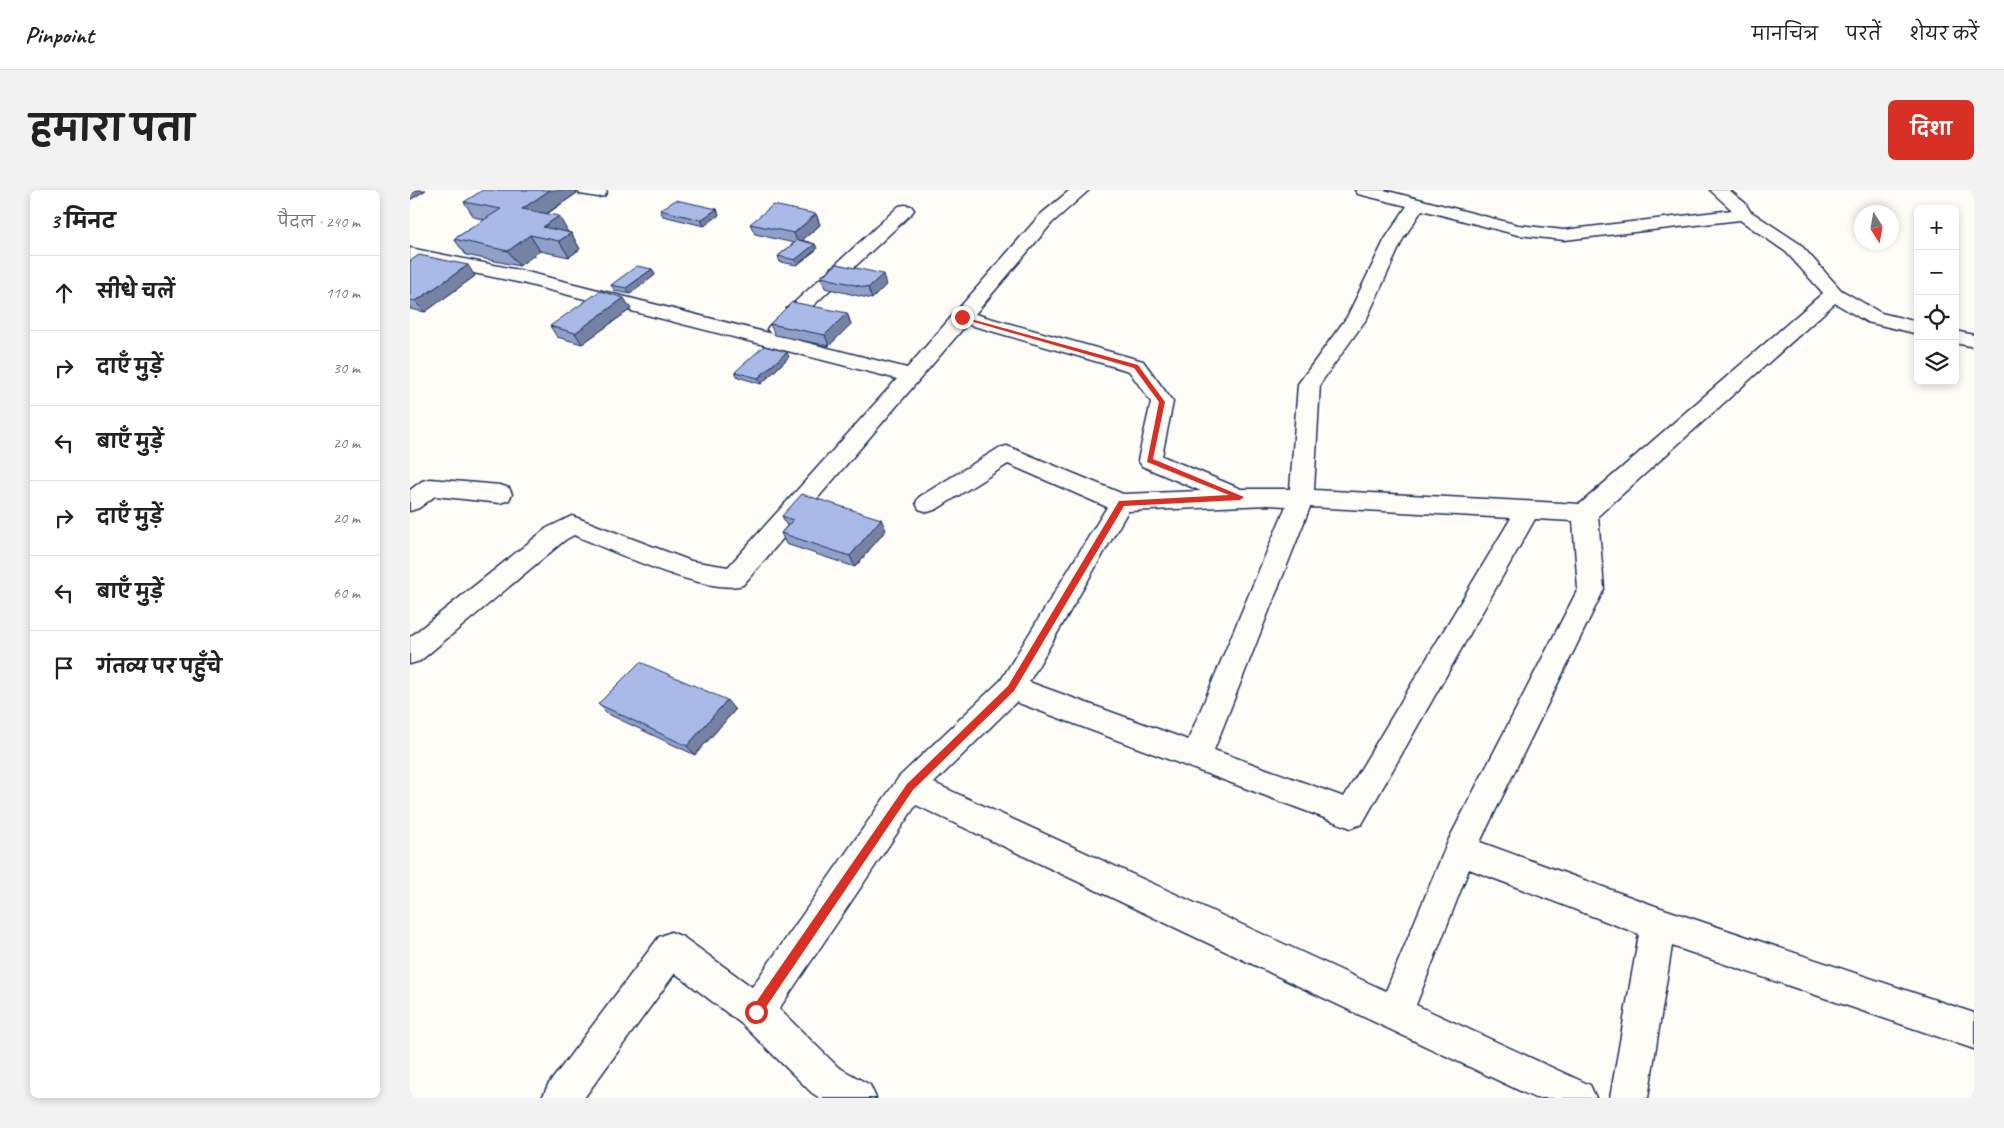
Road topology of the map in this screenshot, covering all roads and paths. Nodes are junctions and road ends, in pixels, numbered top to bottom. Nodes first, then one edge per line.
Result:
1 (1080, 190) edge
2 (1364, 190) edge
3 (1719, 190) edge
4 (1417, 204) junction
5 (905, 210) dead end
6 (1743, 214) junction
7 (410, 254) edge
8 (1834, 294) junction
9 (962, 317) junction
10 (1914, 327) edge
11 (1959, 338) edge
12 (767, 339) junction
13 (1974, 341) edge
14 (912, 376) junction
15 (500, 494) dead end
16 (1240, 497) junction
17 (1301, 498) junction
18 (410, 502) edge
19 (928, 503) dead end
20 (1121, 503) junction
21 (1528, 510) junction
22 (1584, 513) junction
23 (410, 652) edge
24 (1011, 688) junction
25 (1196, 756) junction
26 (910, 787) junction
27 (1460, 850) junction
28 (1658, 924) junction
29 (756, 1012) junction
30 (1395, 1013) junction
31 (1974, 1031) edge
32 (561, 1098) edge
33 (858, 1098) edge
34 (1577, 1098) edge
35 (1629, 1098) edge

1 - 9 street
2 - 4 street
3 - 6 street
4 - 6 street
4 - 17 street
5 - 12 street
6 - 8 street
7 - 12 street
8 - 10 street
8 - 22 street
9 - 14 street
9 - 16 street
11 - 13 street
12 - 14 street
14 - 23 street
15 - 18 street
16 - 17 street
16 - 20 street
17 - 21 street
17 - 25 street
19 - 20 street
20 - 24 street
21 - 22 street
21 - 25 street
22 - 27 street
24 - 25 street
24 - 26 street
26 - 29 street
26 - 30 street
27 - 28 street
27 - 30 street
28 - 31 street
28 - 35 street
29 - 32 street
29 - 33 street
30 - 34 street

